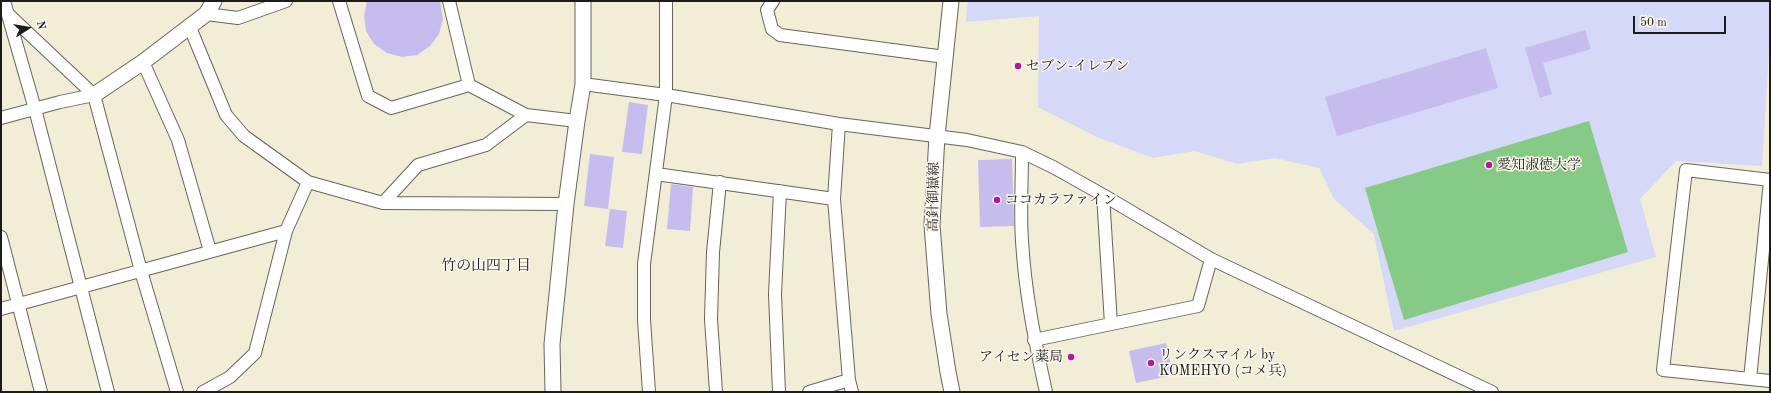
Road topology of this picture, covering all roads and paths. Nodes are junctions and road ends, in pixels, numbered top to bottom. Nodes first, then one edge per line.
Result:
1 (4, 1) edge
2 (214, 1) edge
3 (286, 1) edge
4 (339, 1) edge
5 (449, 1) edge
6 (583, 1) edge
7 (666, 1) edge
8 (773, 1) edge
9 (951, 1) edge
10 (7, 13) junction
11 (206, 14) junction
12 (189, 25) junction
13 (945, 57) junction
14 (143, 62) junction
15 (583, 84) junction
16 (469, 85) junction
17 (94, 95) junction
18 (666, 95) junction
19 (35, 109) junction
20 (526, 115) junction
21 (1, 118) edge
22 (576, 121) junction
23 (839, 124) junction
24 (937, 136) junction
25 (1022, 152) junction
26 (656, 174) junction
27 (1770, 180) edge
28 (308, 182) junction
29 (720, 182) junction
30 (780, 191) junction
31 (1103, 195) junction
32 (834, 198) junction
33 (383, 203) junction
34 (566, 204) junction
35 (286, 231) junction
36 (1, 236) edge
37 (210, 251) junction
38 (1211, 259) junction
39 (140, 271) junction
40 (81, 288) junction
41 (18, 305) junction
42 (1, 309) edge
43 (1110, 324) junction
44 (1034, 340) junction
45 (1750, 379) junction
46 (1770, 381) edge
47 (851, 386) edge
48 (41, 392) edge
49 (108, 392) edge
50 (178, 392) edge
51 (203, 392) edge
52 (553, 392) edge
53 (649, 392) edge
54 (716, 392) edge
55 (779, 392) edge
56 (809, 392) edge
57 (952, 392) edge
58 (1046, 392) edge
59 (1492, 392) edge

1 - 10 street
2 - 11 street
3 - 11 street
4 - 16 street
5 - 16 street
6 - 15 street
7 - 18 street
8 - 13 street
9 - 13 street, 高針御嶽線
10 - 17 street
10 - 19 street
11 - 12 street
12 - 14 street
12 - 28 street
13 - 24 street, 高針御嶽線
14 - 17 street
14 - 37 street
15 - 18 street
15 - 22 street
16 - 20 street
17 - 19 street
17 - 39 street
18 - 23 street
18 - 26 street
19 - 21 street
19 - 40 street
20 - 22 street
20 - 33 street
22 - 34 street
23 - 24 street
23 - 32 street
24 - 25 street
24 - 57 street, 高針御嶽線
25 - 31 street
25 - 44 street
26 - 29 street
26 - 53 street
27 - 45 street
27 - 45 street
28 - 33 street
28 - 35 street
29 - 30 street
29 - 54 street
30 - 32 street
30 - 55 street
31 - 38 street
31 - 43 street
32 - 47 street
33 - 34 street
34 - 52 street
35 - 37 street
35 - 51 street
36 - 41 street
37 - 39 street
38 - 43 street
38 - 59 street
39 - 40 street
39 - 50 street
40 - 41 street
40 - 49 street
41 - 42 street
41 - 48 street
43 - 44 street
44 - 58 street
45 - 46 street
47 - 56 street

